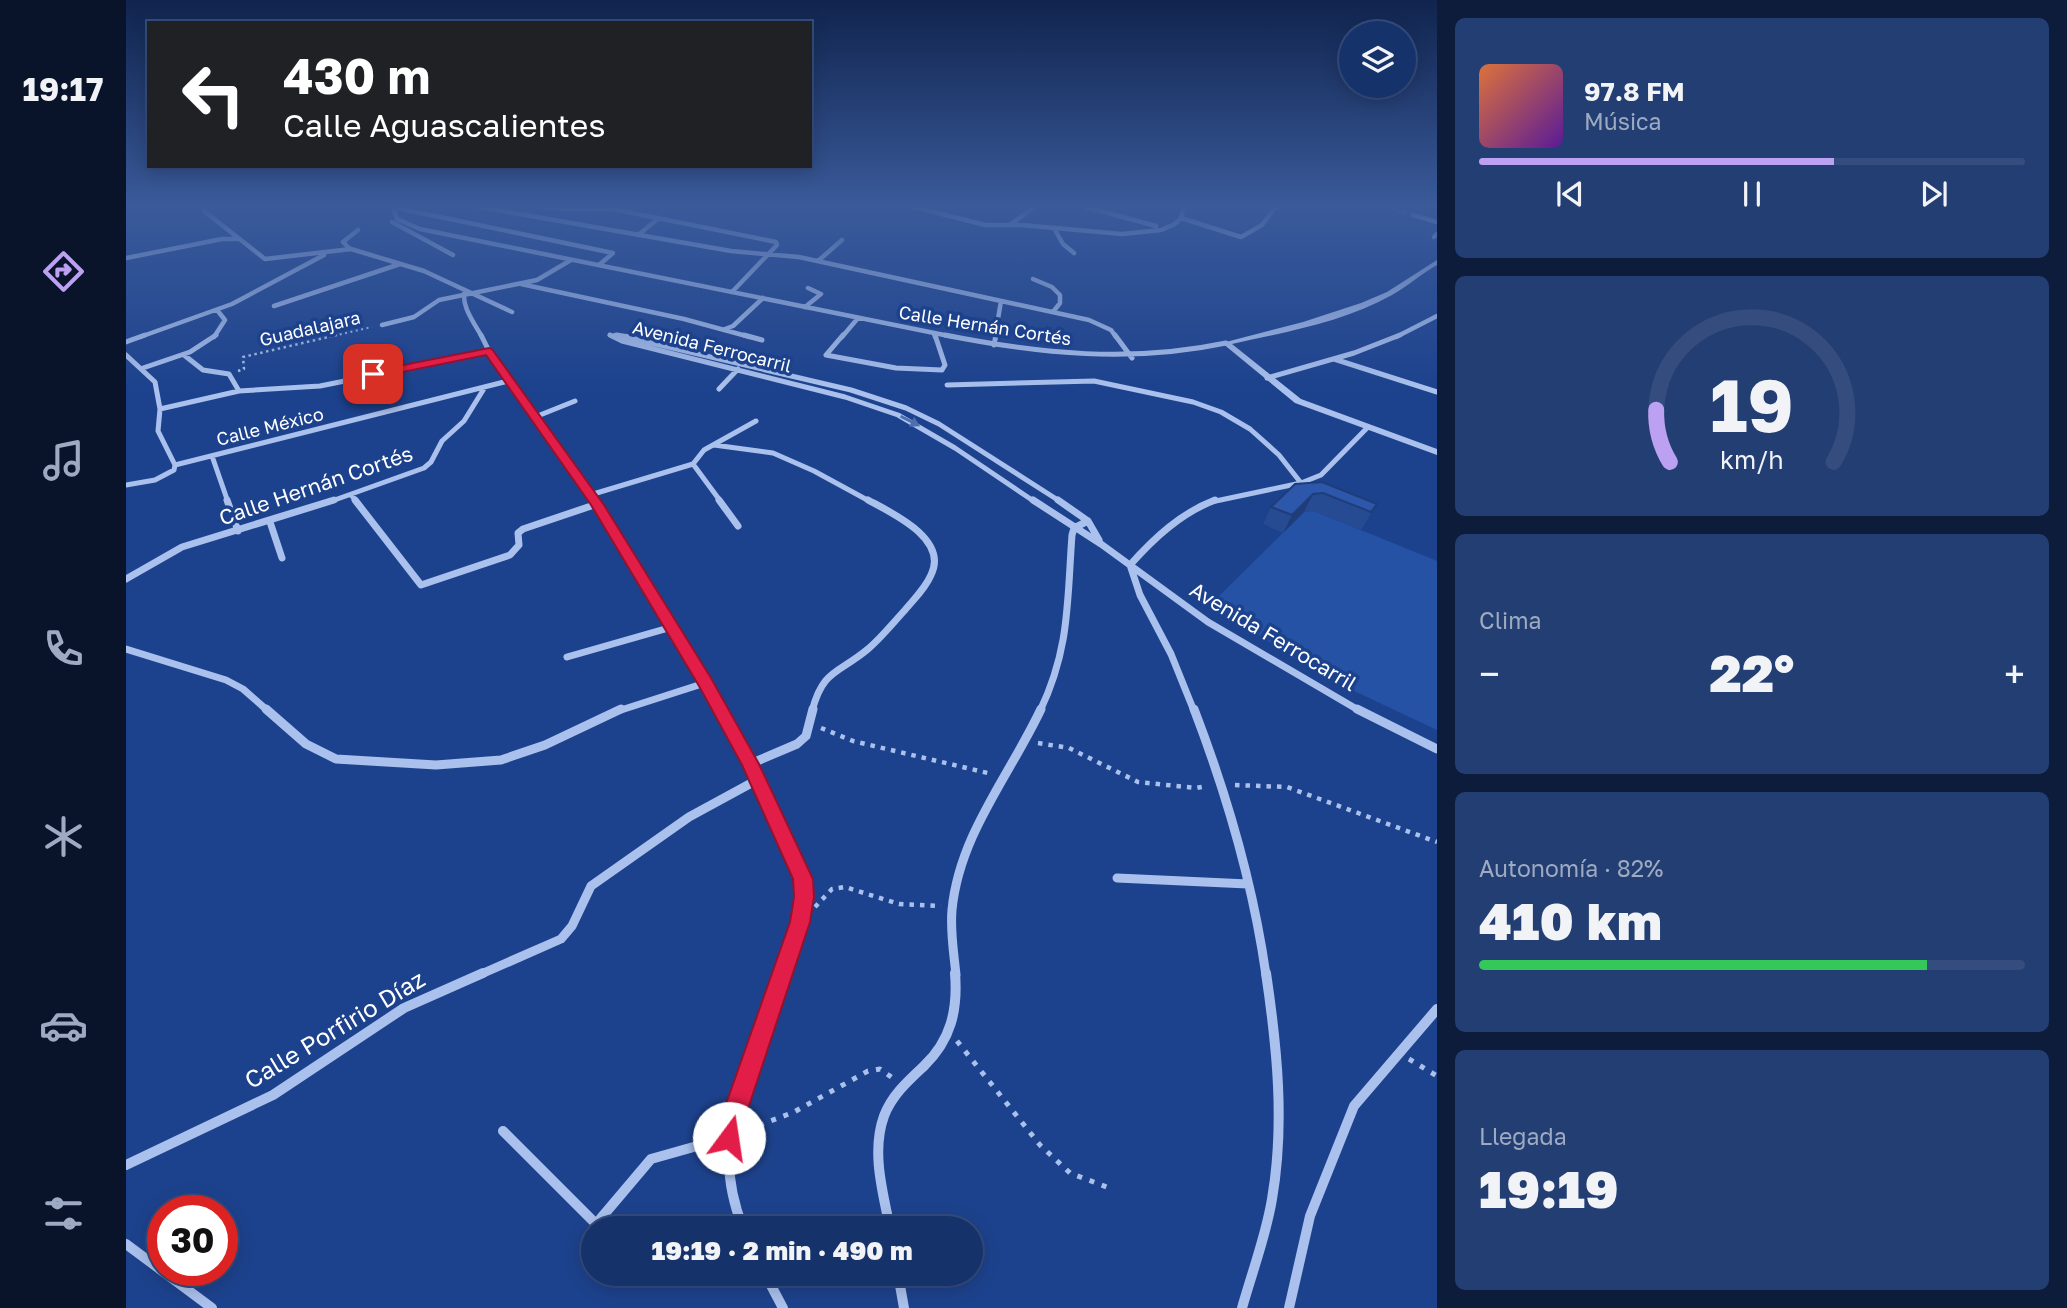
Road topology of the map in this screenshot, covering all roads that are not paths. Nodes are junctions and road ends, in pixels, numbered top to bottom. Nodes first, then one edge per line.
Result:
1 (302, 266) edge
2 (395, 266) edge
3 (408, 266) edge
4 (560, 266) edge
5 (604, 266) edge
6 (757, 266) edge
7 (841, 266) edge
8 (1433, 266) edge
9 (1033, 279) dead end
10 (521, 284) junction
11 (808, 288) dead end
12 (732, 292) junction
13 (464, 293) junction
14 (473, 294) junction
15 (763, 298) junction
16 (1001, 301) junction
17 (274, 306) dead end
18 (805, 307) junction
19 (217, 310) junction
20 (512, 312) dead end
21 (1053, 312) junction
22 (858, 318) junction
23 (1436, 318) edge
24 (382, 325) road end
25 (725, 329) junction
26 (934, 333) junction
27 (762, 340) dead end
28 (126, 342) edge
29 (1226, 344) junction
30 (994, 345) junction
31 (489, 352) junction
32 (126, 355) edge
33 (184, 355) junction
34 (1132, 358) junction
35 (1334, 359) junction
36 (743, 364) junction
37 (143, 368) junction
38 (737, 370) junction
39 (1267, 377) junction
40 (508, 381) junction
41 (947, 385) dead end
42 (485, 387) junction
43 (719, 389) dead end
44 (239, 391) junction
45 (1437, 392) edge
46 (575, 401) dead end
47 (887, 401) junction
48 (880, 408) junction
49 (160, 409) junction
50 (535, 417) junction
51 (756, 421) dead end
52 (1368, 427) junction
53 (714, 445) junction
54 (1437, 452) edge
55 (212, 456) junction
56 (693, 464) junction
57 (175, 465) junction
58 (1301, 483) junction
59 (126, 485) edge
60 (590, 495) junction
61 (352, 496) junction
62 (597, 505) junction
63 (1088, 521) junction
64 (270, 522) junction
65 (738, 526) dead end
66 (1074, 528) junction
67 (238, 531) junction
68 (1100, 541) junction
69 (282, 558) dead end
70 (1130, 565) junction
71 (126, 579) edge
72 (672, 627) junction
73 (126, 649) edge
74 (567, 657) dead end
75 (705, 682) junction
76 (1437, 749) edge
77 (750, 764) junction
78 (757, 780) junction
79 (1117, 878) dead end
80 (1248, 884) junction
81 (1437, 1009) edge
82 (503, 1130) dead end
83 (729, 1138) junction
84 (126, 1165) edge
85 (738, 1216) edge
86 (888, 1216) edge
87 (126, 1244) edge
88 (771, 1286) edge
89 (900, 1286) edge
90 (212, 1308) edge
91 (783, 1308) edge
92 (904, 1308) edge
93 (1242, 1308) edge
94 (1289, 1308) edge

1 - 19 street
2 - 17 street
3 - 13 street
4 - 10 street
5 - 12 street, Calle Hernán Cortés
6 - 12 street
7 - 16 street
8 - 29 street
9 - 21 street
10 - 14 street
10 - 25 street
11 - 18 street
12 - 15 street, Calle Hernán Cortés
13 - 14 street
13 - 24 street
13 - 31 street
14 - 20 street
15 - 18 street, Calle Hernán Cortés
15 - 25 street
16 - 21 street
16 - 30 street
18 - 22 street, Calle Hernán Cortés
19 - 28 street
19 - 33 street
21 - 34 street
22 - 26 street, Calle Hernán Cortés
22 - 26 street
23 - 35 street
25 - 27 street
26 - 30 street, Calle Hernán Cortés
29 - 34 street, Calle Hernán Cortés
29 - 39 street
30 - 34 street, Calle Hernán Cortés
31 - 40 street
31 - 44 street
32 - 37 street
33 - 37 street
33 - 44 street
35 - 39 street
35 - 45 street
36 - 38 street
36 - 38 street, Avenida Ferrocarril
36 - 47 street, Avenida Ferrocarril
37 - 49 street
38 - 43 street
38 - 48 street, Avenida Ferrocarril
39 - 52 street
40 - 42 street, Calle México
40 - 50 street
41 - 58 street
42 - 55 street, Calle México
42 - 61 street, Calle Hernán Cortés
44 - 49 street
46 - 50 street
47 - 48 street
47 - 63 street, Avenida Ferrocarril
48 -> 66 street, Avenida Ferrocarril
49 - 57 street
50 - 60 street
51 - 53 street
52 - 54 street
52 - 58 street
53 - 56 street
53 - 77 street
55 - 57 street, Calle México
55 - 67 street
56 - 60 street
56 - 65 street
57 - 59 street, Calle México
58 - 70 street
60 - 62 street
61 - 62 street
61 - 64 street, Calle Hernán Cortés
62 - 72 street
63 - 66 street
63 - 68 street, Avenida Ferrocarril
64 - 67 street, Calle Hernán Cortés
64 - 69 street
66 - 68 street, Avenida Ferrocarril
66 - 86 street
67 - 71 street, Calle Hernán Cortés
68 - 70 street, Avenida Ferrocarril
70 - 76 street, Avenida Ferrocarril
70 - 80 street
72 - 74 street
72 - 75 street
73 - 75 street
75 - 77 street
77 - 78 street
78 - 83 street
78 - 84 street, Calle Porfirio Díaz
79 - 80 street
80 - 93 street
81 - 94 street
82 - 83 street
83 - 85 street
87 - 90 street
88 - 91 street
89 - 92 street

